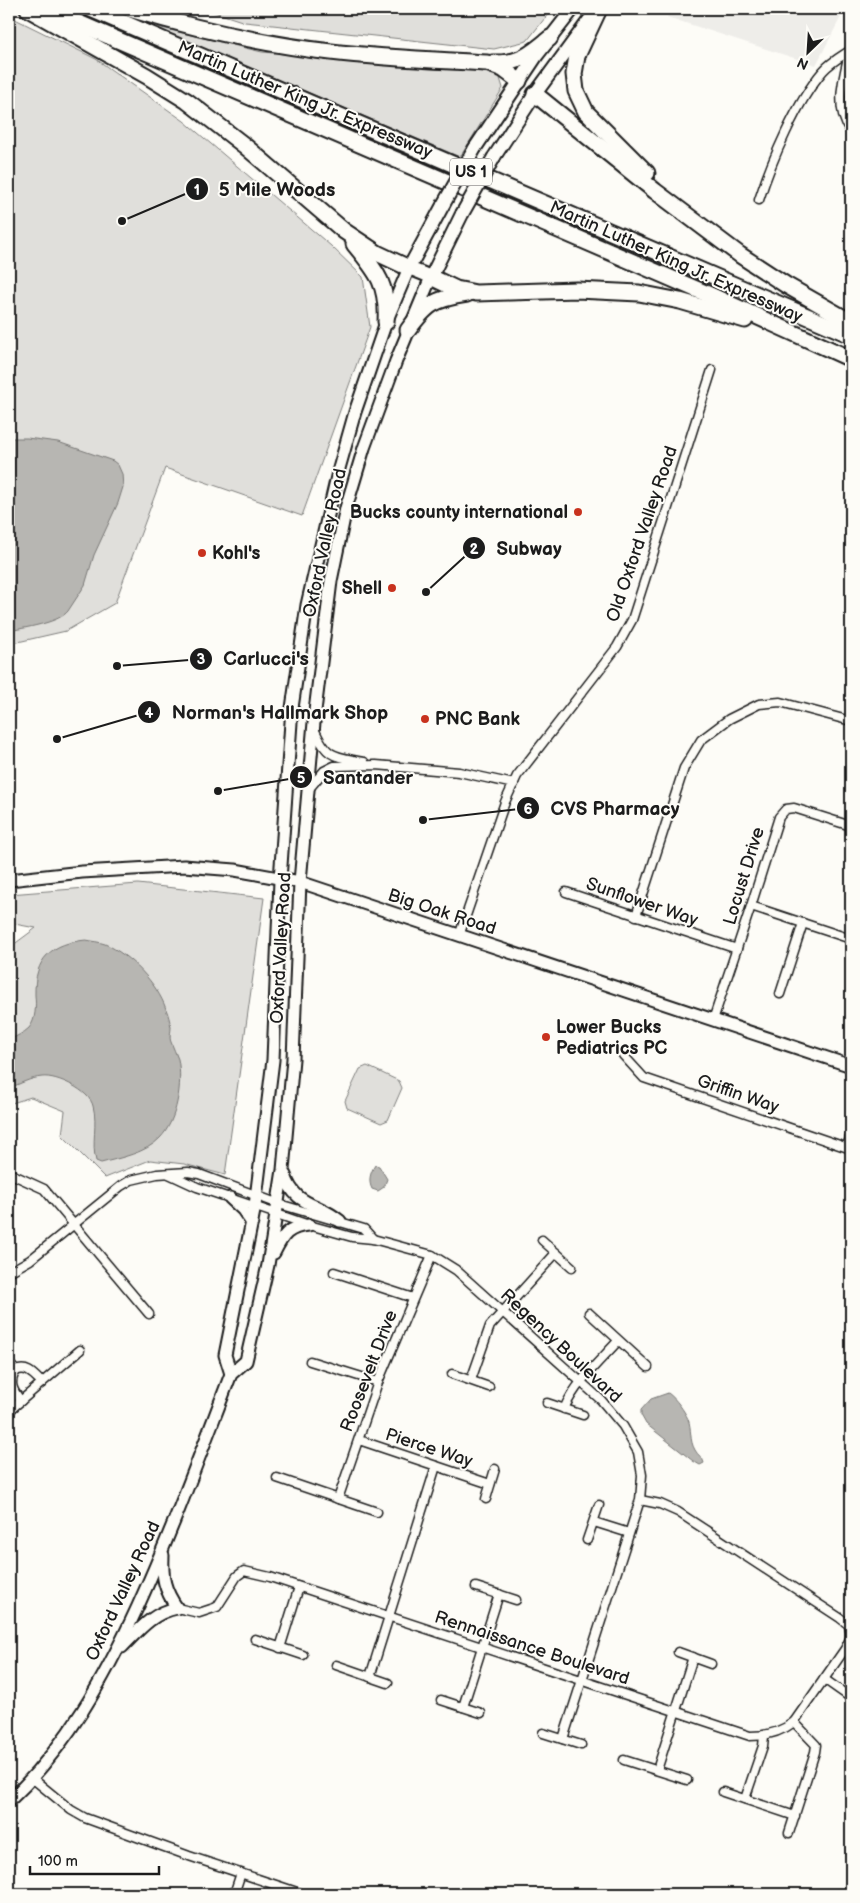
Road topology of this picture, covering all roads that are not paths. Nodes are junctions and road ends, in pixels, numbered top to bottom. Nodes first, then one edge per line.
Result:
1 (28, 9) edge
2 (46, 9) edge
3 (91, 9) edge
4 (130, 9) edge
5 (573, 9) edge
6 (599, 9) edge
7 (550, 38) junction
8 (850, 52) edge
9 (487, 63) junction
10 (519, 81) junction
11 (851, 88) edge
12 (535, 94) junction
13 (851, 132) edge
14 (759, 200) dead end
15 (690, 216) junction
16 (344, 232) junction
17 (410, 268) junction
18 (431, 277) junction
19 (476, 293) junction
20 (386, 322) junction
21 (851, 322) edge
22 (408, 330) junction
23 (851, 335) edge
24 (802, 337) junction
25 (851, 359) edge
26 (712, 370) dead end
27 (851, 721) edge
28 (313, 728) junction
29 (376, 765) junction
30 (514, 784) junction
31 (308, 790) junction
32 (851, 826) edge
33 (9, 880) edge
34 (280, 880) junction
35 (300, 882) junction
36 (566, 892) dead end
37 (751, 906) junction
38 (636, 916) junction
39 (803, 923) junction
40 (459, 936) junction
41 (851, 939) edge
42 (737, 949) junction
43 (780, 994) dead end
44 (713, 1020) junction
45 (623, 1055) dead end
46 (851, 1066) edge
47 (851, 1134) edge
48 (849, 1148) edge
49 (283, 1170) junction
50 (9, 1173) edge
51 (169, 1174) junction
52 (230, 1198) junction
53 (256, 1201) junction
54 (278, 1209) junction
55 (340, 1221) junction
56 (252, 1223) junction
57 (74, 1224) junction
58 (309, 1225) junction
59 (373, 1239) junction
60 (542, 1240) dead end
61 (556, 1253) junction
62 (432, 1255) junction
63 (268, 1265) junction
64 (572, 1267) dead end
65 (9, 1272) edge
66 (334, 1272) dead end
67 (413, 1298) junction
68 (503, 1312) junction
69 (149, 1314) dead end
70 (589, 1314) dead end
71 (618, 1341) junction
72 (80, 1350) dead end
73 (310, 1361) dead end
74 (9, 1363) edge
75 (648, 1367) dead end
76 (16, 1372) junction
77 (231, 1374) junction
78 (452, 1374) dead end
79 (471, 1380) junction
80 (378, 1382) junction
81 (580, 1382) junction
82 (42, 1383) junction
83 (489, 1387) dead end
84 (21, 1401) junction
85 (547, 1403) dead end
86 (564, 1409) junction
87 (9, 1412) edge
88 (583, 1415) dead end
89 (359, 1440) junction
90 (436, 1466) junction
91 (495, 1469) dead end
92 (277, 1478) dead end
93 (490, 1484) junction
94 (338, 1499) junction
95 (486, 1499) dead end
96 (640, 1500) junction
97 (599, 1505) dead end
98 (376, 1512) dead end
99 (594, 1522) junction
100 (629, 1533) junction
101 (587, 1540) dead end
102 (163, 1550) junction
103 (299, 1587) junction
104 (476, 1587) dead end
105 (498, 1594) junction
106 (516, 1600) dead end
107 (177, 1608) junction
108 (388, 1616) junction
109 (851, 1635) edge
110 (256, 1640) dead end
111 (482, 1647) junction
112 (280, 1648) junction
113 (678, 1652) dead end
114 (115, 1653) junction
115 (303, 1655) dead end
116 (693, 1657) junction
117 (711, 1664) dead end
118 (336, 1665) dead end
119 (370, 1677) junction
120 (824, 1679) junction
121 (581, 1680) junction
122 (388, 1683) dead end
123 (851, 1698) edge
124 (441, 1700) dead end
125 (463, 1707) junction
126 (676, 1712) junction
127 (481, 1713) dead end
128 (794, 1722) junction
129 (543, 1733) dead end
130 (764, 1736) junction
131 (563, 1739) junction
132 (581, 1745) dead end
133 (624, 1760) dead end
134 (657, 1770) junction
135 (32, 1778) junction
136 (687, 1780) dead end
137 (723, 1792) dead end
138 (746, 1799) junction
139 (9, 1801) edge
140 (795, 1816) junction
141 (789, 1833) dead end
142 (241, 1873) junction
143 (234, 1894) edge
144 (303, 1894) edge

1 - 16 highway
2 - 24 highway, Martin Luther King Jr. Expressway / US 1
3 - 23 highway, Martin Luther King Jr. Expressway / US 1
4 - 9 highway
5 - 7 main road, Oxford Valley Road
6 - 12 main road, Oxford Valley Road
6 - 15 highway
7 - 9 highway
7 - 10 main road, Oxford Valley Road
8 - 11 street
8 - 13 street
8 - 14 street
9 - 10 highway
10 - 12 main road
10 - 17 main road, Oxford Valley Road, bridge
12 - 15 highway
12 - 18 main road, Oxford Valley Road, bridge
15 - 21 highway
16 - 17 highway
16 - 20 highway
17 - 18 main road
17 - 20 main road, Oxford Valley Road
18 - 19 highway
18 - 22 main road, Oxford Valley Road
19 - 22 highway
19 - 24 highway
20 - 34 main road, Oxford Valley Road
22 - 28 main road, Oxford Valley Road
24 - 25 highway, Martin Luther King Jr. Expressway / US 1
26 - 30 street, Old Oxford Valley Road
27 - 38 street
28 - 29 street
28 - 31 main road, Oxford Valley Road
29 - 30 street
29 - 31 street
30 - 40 street, Old Oxford Valley Road
31 - 35 main road, Oxford Valley Road
32 - 37 street, Locust Drive
33 - 34 main road, Big Oak Road
34 - 35 main road, Big Oak Road
34 - 53 main road, Oxford Valley Road
35 - 40 main road, Big Oak Road
35 - 49 main road, Oxford Valley Road
36 - 38 street, Sunflower Way
37 - 39 street
37 - 42 street, Locust Drive
38 - 42 street, Sunflower Way
39 - 41 street
39 - 43 street
40 - 44 main road, Big Oak Road
42 - 44 street, Locust Drive
44 - 46 main road, Big Oak Road
45 - 48 street, Griffin Way
47 - 48 street
49 - 54 main road, Oxford Valley Road
49 - 55 main road
50 - 57 street
51 - 52 street
51 - 53 street
51 - 57 street
52 - 53 street
52 - 56 main road
53 - 54 street
53 - 56 main road, Oxford Valley Road
54 - 55 street, Regency Boulevard
54 - 58 street, Regency Boulevard
54 - 63 main road, Oxford Valley Road
55 - 59 street, Regency Boulevard
56 - 77 main road, Oxford Valley Road
57 - 65 street
57 - 69 street
58 - 59 street, Regency Boulevard
58 - 63 main road
59 - 62 street, Regency Boulevard
60 - 61 street
61 - 64 street
61 - 68 street
62 - 67 street, Roosevelt Drive
62 - 68 street, Regency Boulevard
63 - 77 main road, Oxford Valley Road
66 - 67 street
67 - 80 street, Roosevelt Drive
68 - 79 street
68 - 81 street, Regency Boulevard
70 - 71 street
71 - 75 street
71 - 81 street
72 - 82 street
73 - 80 street
74 - 76 street
76 - 82 street
76 - 84 street
77 - 102 main road, Oxford Valley Road
78 - 79 street
79 - 83 street
80 - 89 street, Roosevelt Drive
81 - 86 street
81 - 96 street, Regency Boulevard
82 - 84 street
84 - 87 street
85 - 86 street
86 - 88 street
89 - 90 street, Pierce Way
89 - 94 street, Roosevelt Drive
90 - 93 street, Pierce Way
90 - 108 street
91 - 93 street
92 - 94 street
93 - 95 street
94 - 98 street
96 - 100 street, Regency Boulevard
96 - 109 street, Rennaissance Boulevard
97 - 99 street
99 - 100 street
99 - 101 street
100 - 121 street, Regency Boulevard
102 - 107 main road
102 - 114 main road, Oxford Valley Road
103 - 107 street, Rennaissance Boulevard
103 - 108 street, Rennaissance Boulevard
103 - 112 street
104 - 105 street
105 - 106 street
105 - 111 street
107 - 114 main road
108 - 111 street, Rennaissance Boulevard
108 - 119 street
109 - 120 street, Rennaissance Boulevard
110 - 112 street
111 - 121 street, Rennaissance Boulevard
111 - 125 street
112 - 115 street
113 - 116 street
114 - 135 main road, Oxford Valley Road
116 - 117 street
116 - 126 street
118 - 119 street
119 - 122 street
120 - 123 street
120 - 128 street, Rennaissance Boulevard
121 - 126 street, Rennaissance Boulevard
121 - 131 street, Regency Boulevard
124 - 125 street
125 - 127 street
126 - 130 street, Rennaissance Boulevard
126 - 134 street
128 - 130 street, Rennaissance Boulevard
128 - 140 street
129 - 131 street
130 - 138 street
131 - 132 street
133 - 134 street
134 - 136 street
135 - 139 main road, Oxford Valley Road
135 - 142 street
137 - 138 street
138 - 140 street
140 - 141 street
142 - 143 street
142 - 144 street

